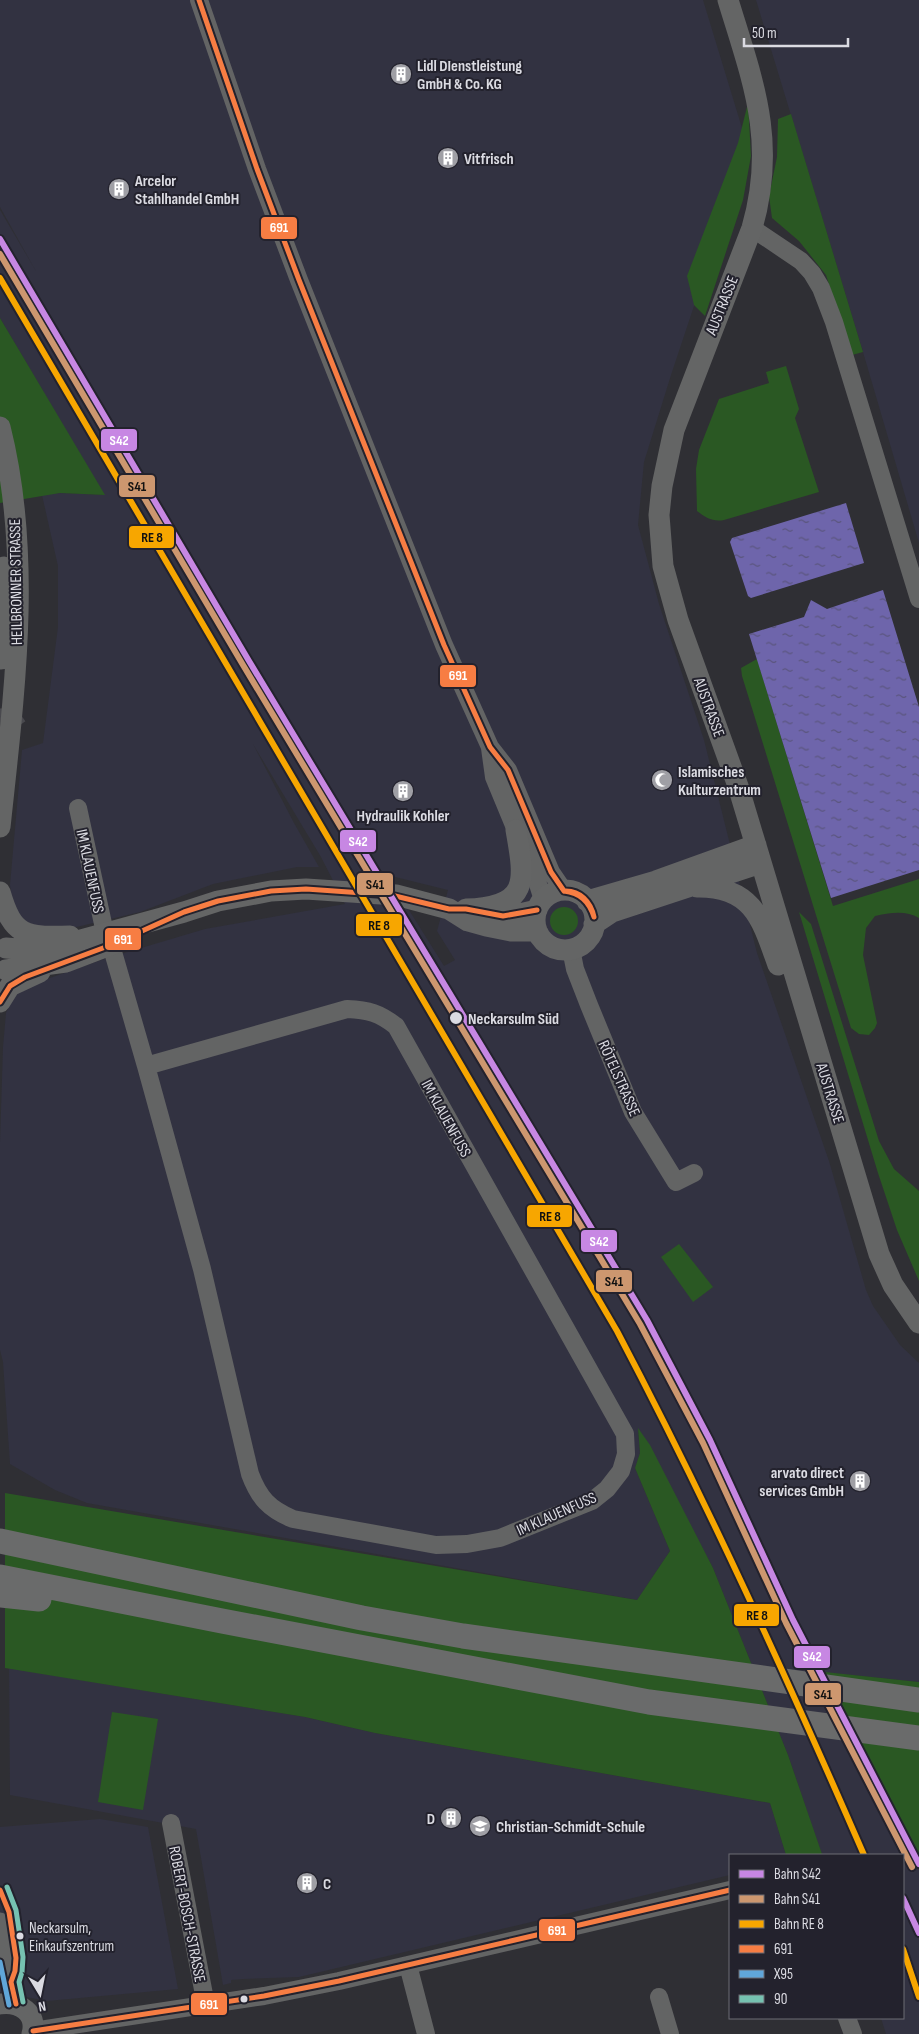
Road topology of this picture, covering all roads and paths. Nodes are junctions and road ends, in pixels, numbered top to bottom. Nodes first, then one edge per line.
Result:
1 (199, 0) edge
2 (728, 0) edge
3 (752, 228) junction
4 (2, 433) edge
5 (0, 509) edge
6 (919, 598) edge
7 (0, 679) edge
8 (26, 708) dead end
9 (490, 747) junction
10 (78, 808) dead end
11 (0, 827) edge
12 (516, 830) junction
13 (758, 854) junction
14 (688, 887) junction
15 (564, 891) junction
16 (0, 892) edge
17 (587, 901) junction
18 (457, 909) junction
19 (539, 914) junction
20 (594, 924) junction
21 (103, 938) junction
22 (3, 944) edge
23 (571, 950) junction
24 (66, 962) junction
25 (3, 975) edge
26 (798, 984) junction
27 (0, 1002) edge
28 (146, 1066) junction
29 (694, 1173) dead end
30 (919, 1322) edge
31 (0, 1541) edge
32 (0, 1577) edge
33 (0, 1595) edge
34 (171, 1611) junction
35 (919, 1700) edge
36 (919, 1738) edge
37 (171, 1823) dead end
38 (729, 1890) edge
39 (0, 1923) edge
40 (408, 1965) junction
41 (659, 1998) dead end
42 (8, 2004) edge
43 (206, 2005) junction
44 (847, 2019) edge
45 (33, 2032) edge
46 (426, 2034) edge
47 (670, 2034) edge
48 (853, 2034) edge

1 - 9 street
2 - 3 main road, AUSTRASSE
3 - 6 street
3 - 13 main road, AUSTRASSE
4 - 8 main road
4 - 11 main road, HEILBRONNER STRASSE
5 - 7 main road, HEILBRONNER STRASSE
9 - 12 street
9 - 15 street
10 - 21 street, IM KLAUENFUSS
12 - 18 main road
12 - 19 street
13 - 14 main road
13 - 17 main road
13 - 26 main road, AUSTRASSE
14 - 20 main road
14 - 26 main road
15 - 17 main road
15 - 19 main road
16 - 21 main road
17 - 20 main road
18 - 19 main road
18 - 21 main road
19 - 23 main road
20 - 23 main road
21 - 22 main road
21 - 24 main road
21 - 28 street, IM KLAUENFUSS
22 - 25 main road
23 - 29 street, RÖTELSTRASSE
24 - 25 main road
24 - 27 main road
26 - 30 main road, AUSTRASSE
28 - 28 street, IM KLAUENFUSS
31 - 35 highway
32 - 34 highway
33 - 34 highway
34 - 36 highway
37 - 43 street, ROBERT-BOSCH-STRASSE
38 - 40 street
39 - 42 main road
40 - 43 street
40 - 46 street
41 - 47 street
42 - 45 main road
43 - 45 street
44 - 48 street

